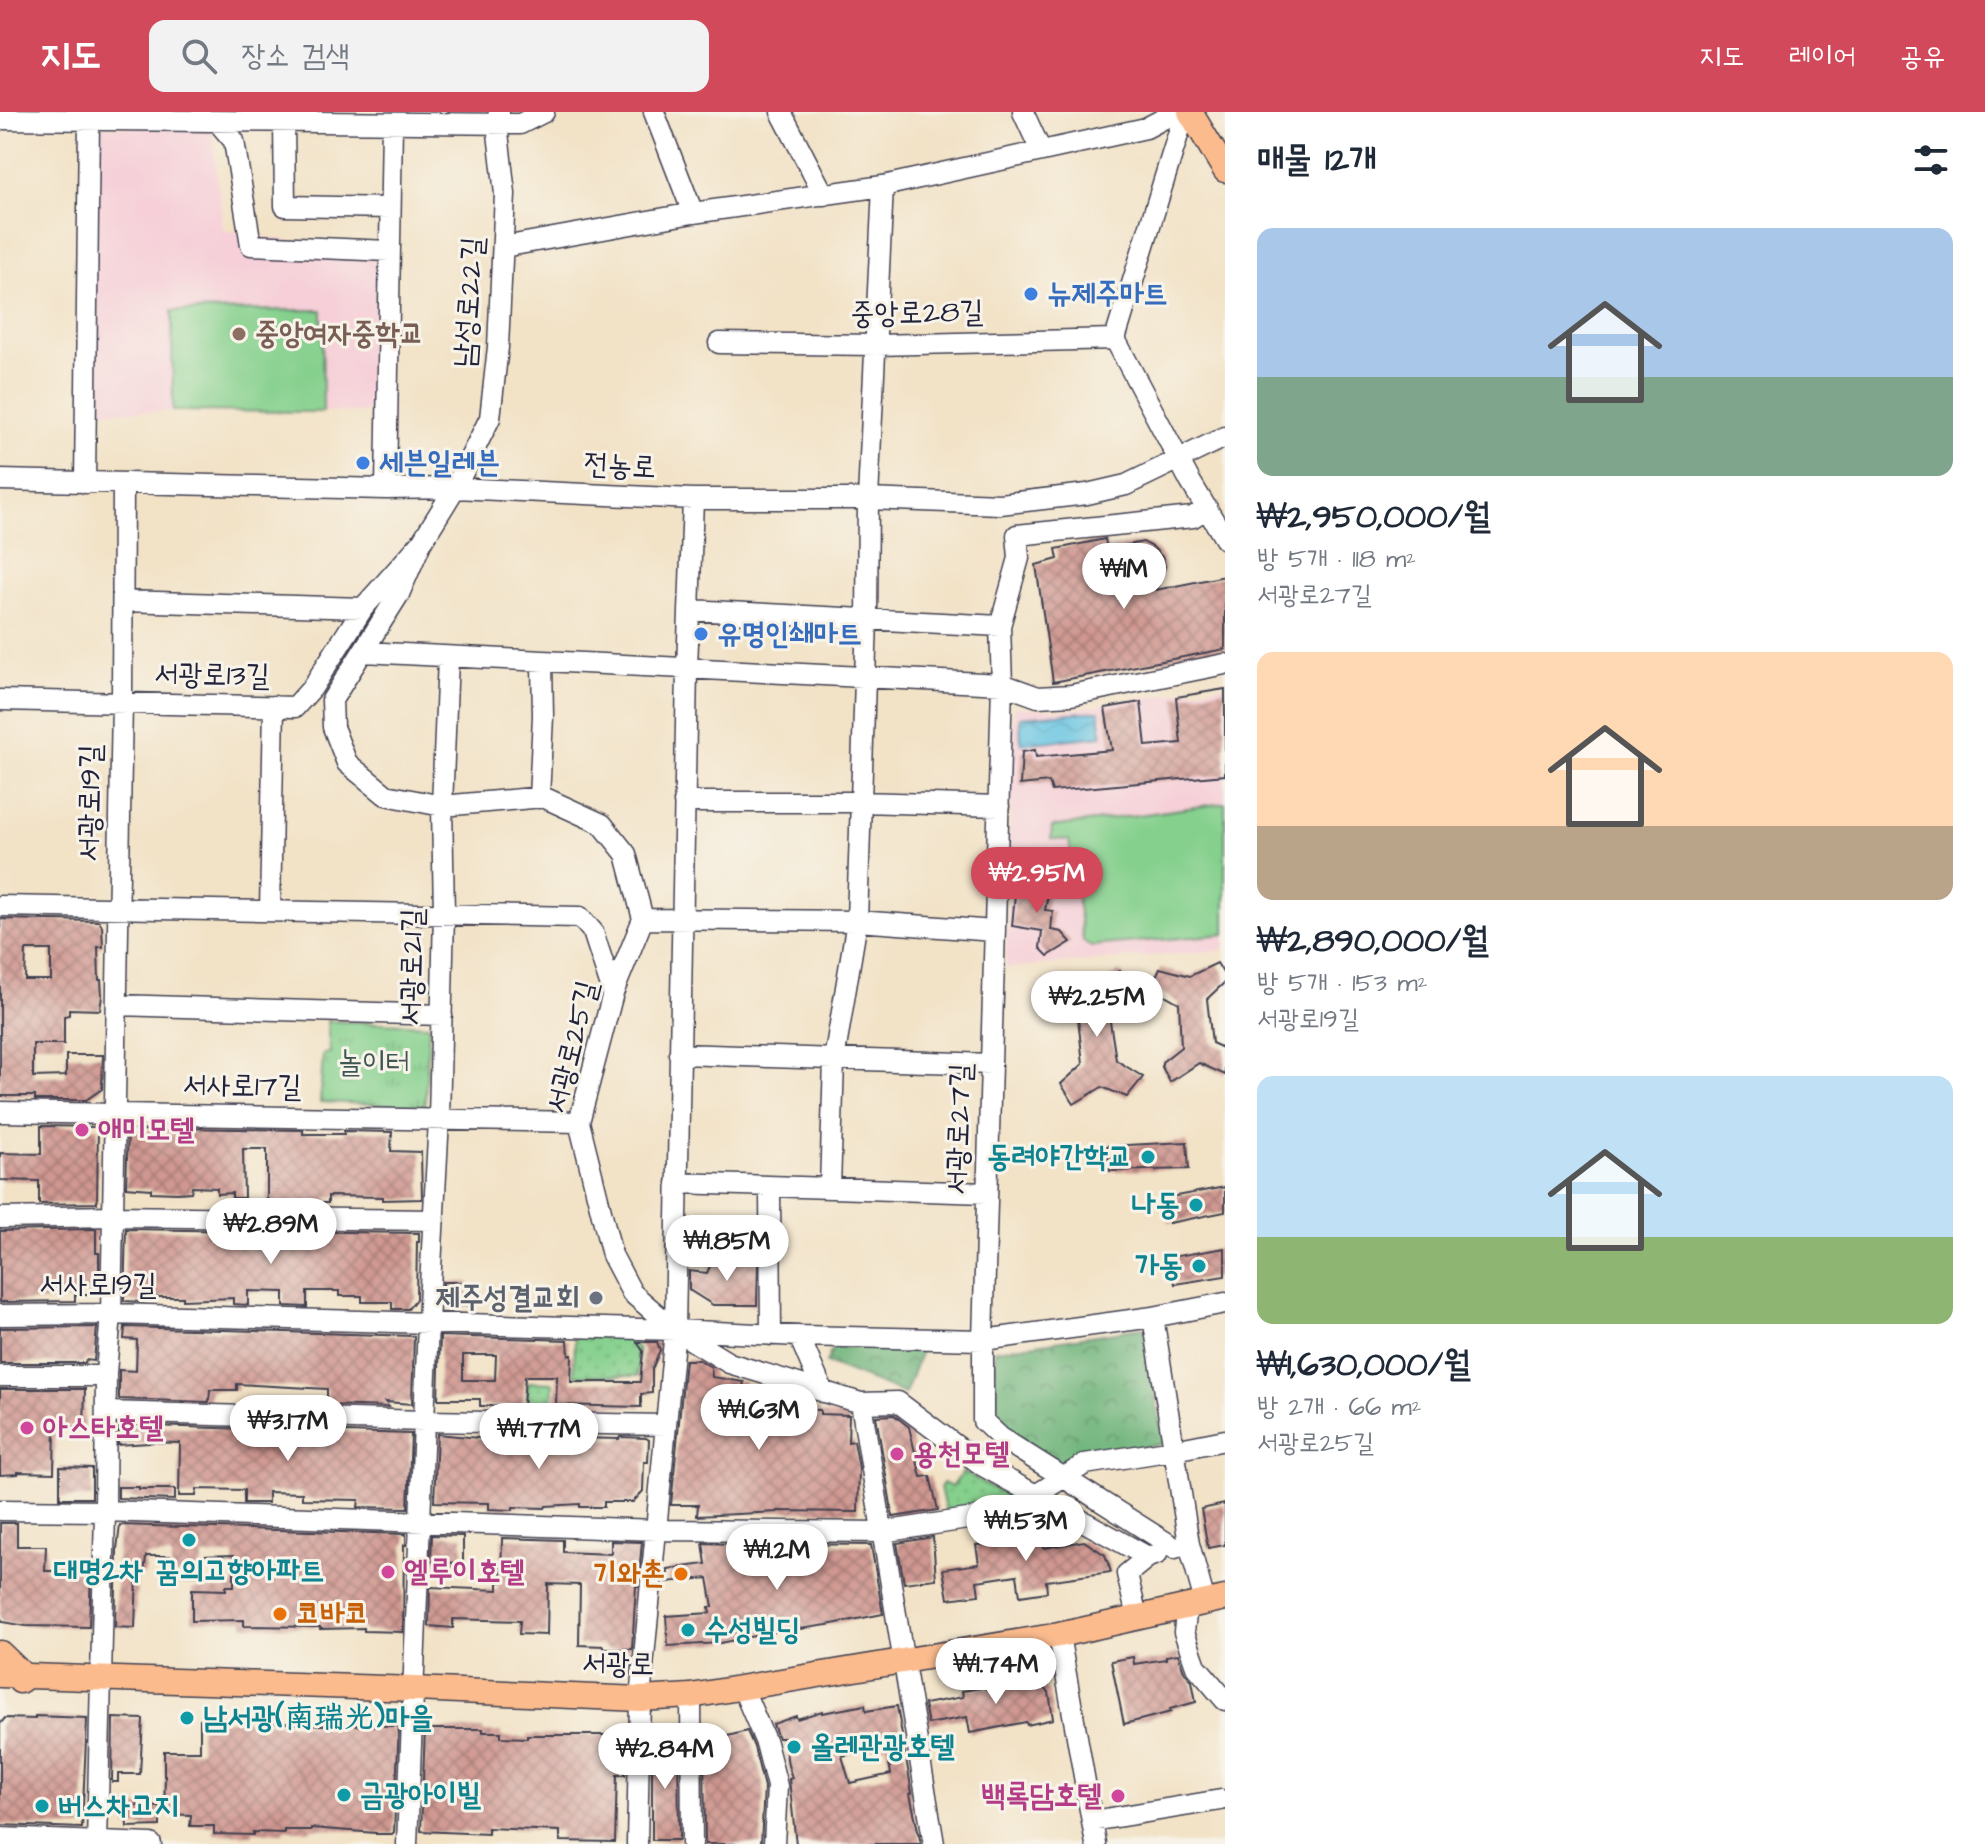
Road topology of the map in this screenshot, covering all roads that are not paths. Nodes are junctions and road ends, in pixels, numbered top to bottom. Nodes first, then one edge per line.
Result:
1 (544, 112) edge
2 (654, 112) edge
3 (781, 112) edge
4 (1023, 112) edge
5 (1176, 112) edge
6 (1187, 112) edge
7 (117, 116) edge
8 (352, 117) edge
9 (455, 118) edge
10 (498, 118) edge
11 (0, 119) edge
12 (89, 120) junction
13 (217, 121) junction
14 (284, 121) junction
15 (392, 123) junction
16 (1041, 151) junction
17 (1225, 170) edge
18 (883, 186) junction
19 (824, 195) junction
20 (390, 208) junction
21 (693, 213) junction
22 (503, 247) junction
23 (389, 251) junction
24 (1115, 339) junction
25 (719, 343) dead end
26 (877, 345) junction
27 (1225, 437) edge
28 (1180, 459) junction
29 (0, 480) edge
30 (85, 483) junction
31 (123, 483) junction
32 (455, 488) junction
33 (386, 489) junction
34 (693, 499) junction
35 (868, 499) junction
36 (1207, 508) junction
37 (1225, 539) edge
38 (421, 543) junction
39 (123, 601) junction
40 (363, 608) junction
41 (689, 610) junction
42 (1002, 618) junction
43 (867, 619) junction
44 (363, 652) junction
45 (448, 658) junction
46 (542, 662) junction
47 (1225, 664) edge
48 (687, 669) junction
49 (865, 677) junction
50 (1002, 684) junction
51 (312, 688) junction
52 (0, 700) edge
53 (332, 700) junction
54 (122, 702) junction
55 (274, 706) junction
56 (539, 798) junction
57 (684, 802) junction
58 (861, 802) junction
59 (442, 806) junction
60 (999, 806) junction
61 (0, 906) edge
62 (118, 908) junction
63 (270, 911) junction
64 (444, 914) junction
65 (643, 919) junction
66 (681, 919) junction
67 (857, 921) junction
68 (995, 931) junction
69 (613, 993) junction
70 (117, 1005) junction
71 (442, 1015) junction
72 (679, 1054) junction
73 (834, 1060) junction
74 (991, 1064) junction
75 (0, 1112) edge
76 (115, 1113) junction
77 (439, 1119) junction
78 (579, 1122) junction
79 (677, 1183) junction
80 (770, 1187) junction
81 (830, 1188) junction
82 (987, 1193) junction
83 (113, 1216) junction
84 (0, 1218) edge
85 (434, 1220) junction
86 (1225, 1303) edge
87 (111, 1314) junction
88 (0, 1315) edge
89 (1153, 1317) junction
90 (428, 1323) junction
91 (675, 1330) junction
92 (771, 1335) junction
93 (799, 1336) junction
94 (983, 1340) junction
95 (0, 1376) edge
96 (106, 1376) junction
97 (823, 1392) junction
98 (861, 1403) junction
99 (107, 1412) junction
100 (425, 1421) junction
101 (983, 1421) junction
102 (666, 1425) junction
103 (1225, 1440) edge
104 (1174, 1450) junction
105 (983, 1466) junction
106 (1063, 1478) junction
107 (1036, 1495) junction
108 (0, 1510) edge
109 (105, 1511) junction
110 (421, 1522) junction
111 (657, 1530) junction
112 (882, 1532) junction
113 (1182, 1546) junction
114 (1148, 1557) junction
115 (1206, 1602) edge
116 (1137, 1617) junction
117 (1059, 1635) junction
118 (0, 1653) edge
119 (904, 1662) junction
120 (0, 1675) edge
121 (25, 1677) junction
122 (100, 1679) junction
123 (415, 1689) junction
124 (743, 1689) junction
125 (0, 1692) edge
126 (691, 1696) junction
127 (640, 1699) junction
128 (1225, 1700) edge
129 (1221, 1800) dead end
130 (1092, 1821) junction
131 (0, 1838) edge
132 (97, 1843) edge
133 (151, 1844) edge
134 (407, 1844) edge
135 (637, 1844) edge
136 (692, 1844) edge
137 (774, 1844) edge
138 (934, 1844) edge
139 (1096, 1844) edge

1 - 10 street
2 - 21 street
3 - 19 street
4 - 16 street
5 - 16 street
6 - 17 main road
6 - 24 street
7 - 12 street
7 - 13 street
8 - 14 street
8 - 15 street
9 - 10 street
9 - 15 street
10 - 22 street, 남성로22길
11 - 12 street
12 - 30 street
13 - 14 street
13 - 23 street
14 - 20 street
15 - 20 street
16 - 18 street
18 - 19 street
18 - 26 street
19 - 21 street
20 - 23 street
21 - 22 street
22 - 32 street, 남성로22길
23 - 33 street
24 - 26 street, 중앙로28길
24 - 28 street
25 - 26 street, 중앙로28길
26 - 35 street
27 - 28 street, 전농로
28 - 35 street, 전농로
28 - 36 street
29 - 30 street, 전농로
30 - 31 street, 전농로
31 - 33 street, 전농로
31 - 39 street, 서광로19길
32 - 33 street, 전농로
32 - 34 street, 전농로
32 - 38 street, 서광로13길
34 - 35 street, 전농로
34 - 41 street
35 - 43 street
36 - 37 street
36 - 42 street, 서광로27길
38 - 40 street, 서광로13길
38 - 44 street
39 - 40 street
39 - 54 street, 서광로19길
40 - 51 street, 서광로13길
41 - 43 street
41 - 48 street
42 - 43 street
42 - 50 street, 서광로27길
43 - 49 street
44 - 45 street
44 - 53 street
45 - 46 street
45 - 59 street, 서광로21길
46 - 48 street
46 - 56 street
47 - 50 street
48 - 49 street
48 - 57 street
49 - 50 street
49 - 58 street
50 - 60 street, 서광로27길
51 - 53 street
51 - 55 street, 서광로13길
52 - 54 street, 서광로13길
53 - 59 street
54 - 55 street, 서광로13길
54 - 62 street, 서광로19길
55 - 63 street
56 - 59 street
56 - 65 street
57 - 58 street
57 - 66 street
58 - 60 street
58 - 67 street
59 - 64 street, 서광로21길
60 - 68 street, 서광로27길
61 - 62 street
62 - 63 street
62 - 70 street, 서광로19길
63 - 64 street
64 - 69 street
64 - 71 street, 서광로21길
65 - 66 street
65 - 69 street, 서광로25길
66 - 67 street
66 - 72 street
67 - 68 street
67 - 73 street
68 - 74 street, 서광로27길
69 - 78 street, 서광로25길
70 - 71 street
70 - 76 street, 서광로19길
71 - 77 street, 서광로21길
72 - 73 street
72 - 79 street
73 - 74 street
73 - 81 street
74 - 82 street, 서광로27길
75 - 76 street, 서사로17길
76 - 77 street, 서사로17길
76 - 83 street, 서광로19길
77 - 78 street, 서사로17길
77 - 85 street, 서광로21길
78 - 91 street, 서광로25길
79 - 80 street
79 - 91 street
80 - 81 street
80 - 92 street
81 - 82 street
82 - 94 street, 서광로27길
83 - 84 street
83 - 85 street
83 - 87 street, 서광로19길
85 - 90 street, 서광로21길
86 - 89 street, 서사로19길
87 - 88 street, 서사로19길
87 - 90 street, 서사로19길
87 - 96 street, 서광로19길
89 - 94 street, 서사로19길
89 - 104 street
90 - 91 street, 서사로19길
90 - 100 street, 서광로21길
91 - 92 street, 서사로19길
91 - 97 street, 서광로25길
91 - 102 street
92 - 93 street, 서사로19길
93 - 94 street, 서사로19길
93 - 97 street
94 - 101 street, 서광로27길
95 - 96 street
96 - 99 street, 서광로19길
97 - 98 street, 서광로25길
98 - 105 street, 서광로25길
98 - 112 street
99 - 100 street
99 - 109 street, 서광로19길
100 - 102 street
100 - 110 street, 서광로21길
101 - 105 street, 서광로27길
101 - 106 street
102 - 111 street
103 - 104 street
104 - 106 street
104 - 113 street
105 - 107 street, 서광로25길
106 - 107 street
106 - 113 street
107 - 112 street
107 - 114 street, 서광로25길
108 - 109 street
109 - 110 street
109 - 122 street, 서광로19길
110 - 111 street
110 - 123 street, 서광로21길
111 - 112 street
111 - 127 street
112 - 119 street
113 - 114 street
113 - 115 street
114 - 116 street
115 - 116 main road, 서광로
115 - 128 street
116 - 117 main road, 서광로
117 - 119 main road, 서광로
117 - 130 street
118 - 121 main road
119 - 124 main road, 서광로
119 - 138 street
120 - 121 main road, 서광로
121 - 122 main road, 서광로
121 - 125 main road
122 - 123 main road, 서광로
122 - 132 street, 서광로19길
123 - 127 main road, 서광로
123 - 134 street, 서광로21길
124 - 126 main road, 서광로
124 - 137 street
126 - 127 main road, 서광로
126 - 136 street
127 - 135 street
129 - 130 street
130 - 139 street
131 - 132 street
132 - 133 street

